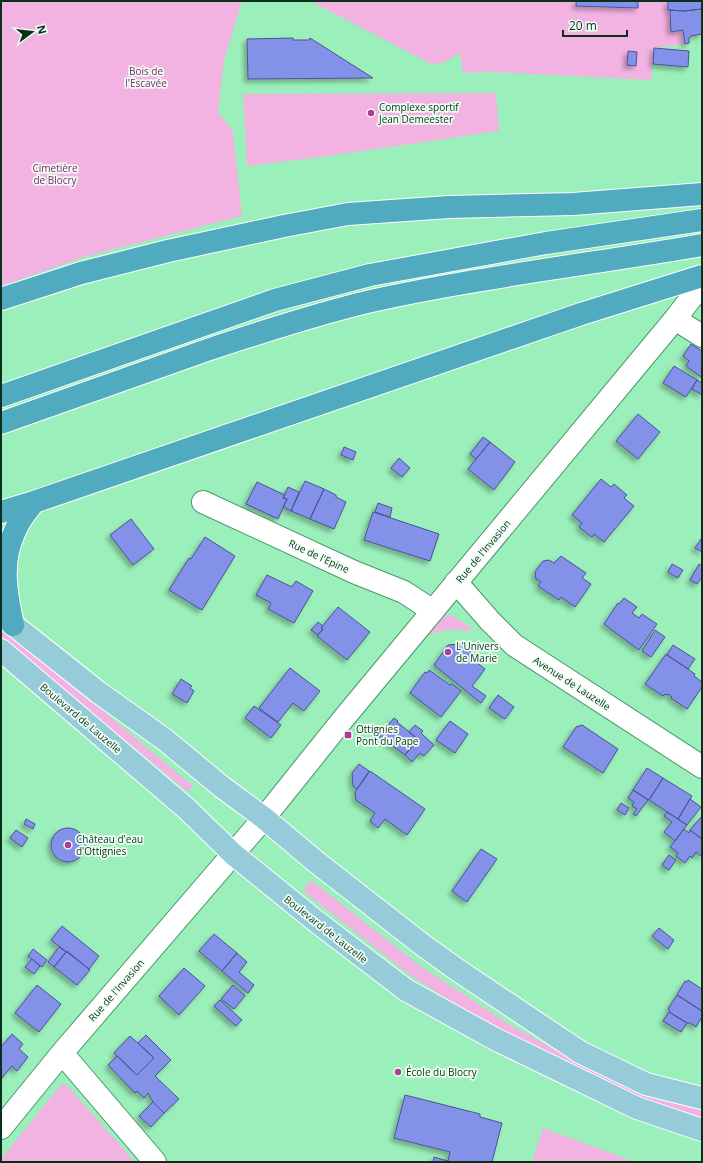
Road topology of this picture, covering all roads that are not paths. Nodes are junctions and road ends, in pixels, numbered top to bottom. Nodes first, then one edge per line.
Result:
1 (702, 194) edge
2 (702, 220) edge
3 (702, 245) edge
4 (700, 284) edge
5 (1, 299) edge
6 (674, 319) junction
7 (702, 336) edge
8 (1, 396) edge
9 (1, 423) edge
10 (34, 502) junction
11 (203, 502) dead end
12 (1, 512) edge
13 (456, 582) junction
14 (433, 611) junction
15 (7, 620) edge
16 (1, 650) edge
17 (702, 767) edge
18 (264, 818) junction
19 (233, 854) junction
20 (62, 1053) junction
21 (702, 1098) edge
22 (1, 1128) edge
23 (702, 1130) edge
24 (155, 1162) edge

1 - 5 highway
2 - 8 highway
3 - 9 highway
4 - 6 street, Rue de l'Invasion
4 - 10 highway
6 - 7 street
6 - 13 street, Rue de l'Invasion
10 - 12 highway
10 - 15 highway
11 - 14 street, Rue de l'Epine
13 - 14 street, Rue de l'Invasion
13 - 17 street, Avenue de Lauzelle
14 - 18 street, Rue de l'Invasion
15 - 18 main road
16 - 19 main road, Boulevard de Lauzelle
18 - 19 street, Rue de l'Invasion
18 - 21 main road
19 - 20 street, Rue de l'Invasion
19 - 23 main road, Boulevard de Lauzelle
20 - 22 street, Rue de l'Invasion
20 - 24 street

